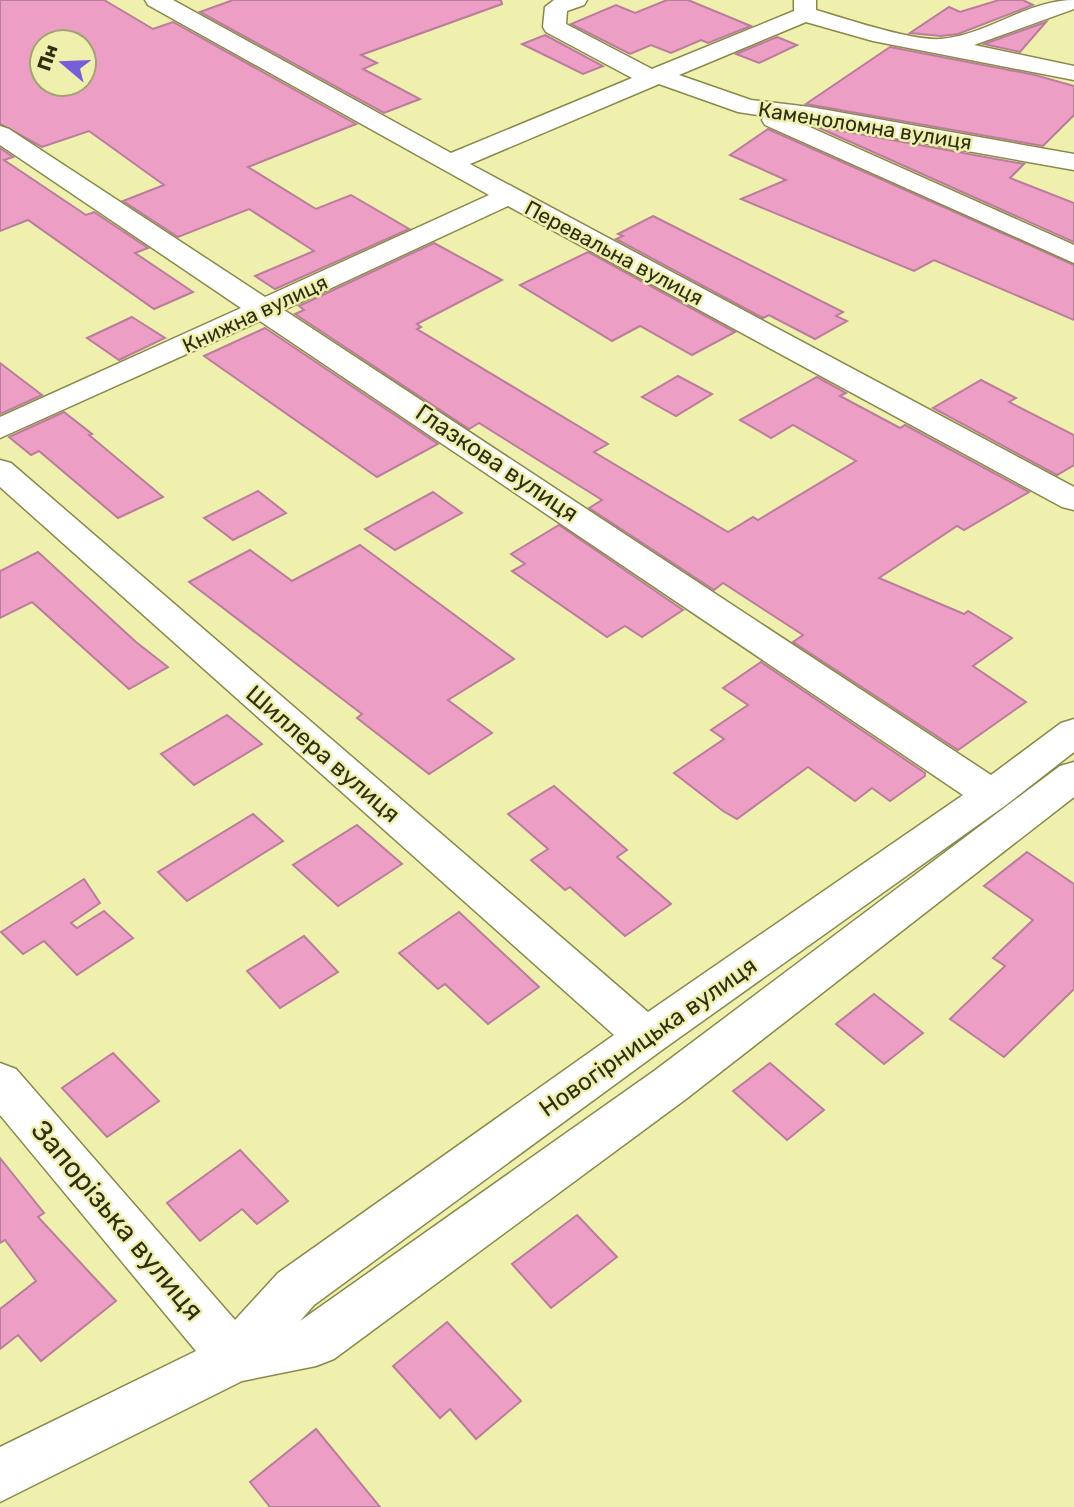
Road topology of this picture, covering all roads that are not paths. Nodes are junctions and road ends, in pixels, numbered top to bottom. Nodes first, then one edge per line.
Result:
1 (156, 0) edge
2 (576, 0) edge
3 (1057, 3) edge
4 (805, 7) edge
5 (940, 46) junction
6 (1074, 73) edge
7 (654, 77) junction
8 (747, 107) junction
9 (0, 134) edge
10 (1074, 162) edge
11 (449, 163) junction
12 (509, 196) junction
13 (1074, 254) edge
14 (267, 309) junction
15 (0, 429) edge
16 (0, 470) edge
17 (1074, 500) edge
18 (1074, 732) edge
19 (1074, 776) edge
20 (992, 795) junction
21 (646, 1037) junction
22 (0, 1082) edge
23 (235, 1359) junction
24 (0, 1475) edge

1 - 11 street, Перевальна вулиця
2 - 7 street, Каменоломна вулиця
3 - 5 street
4 - 5 street
4 - 7 street
5 - 6 street
7 - 8 street, Каменоломна вулиця
7 - 11 street
8 - 10 street, Каменоломна вулиця
8 - 13 street
9 - 14 street, Глазкова вулиця
11 - 12 street, Перевальна вулиця
12 - 14 street, Книжна вулиця
12 - 17 street, Перевальна вулиця
14 - 15 street, Книжна вулиця
14 - 20 street, Глазкова вулиця
16 - 21 street, Шиллера вулиця
18 - 20 street, Новогірницька вулиця
19 - 23 street, Новогірницька вулиця
20 - 21 street, Новогірницька вулиця
21 - 23 street, Новогірницька вулиця
22 - 23 street, Запорізька вулиця
23 - 24 street, Новогірницька вулиця

